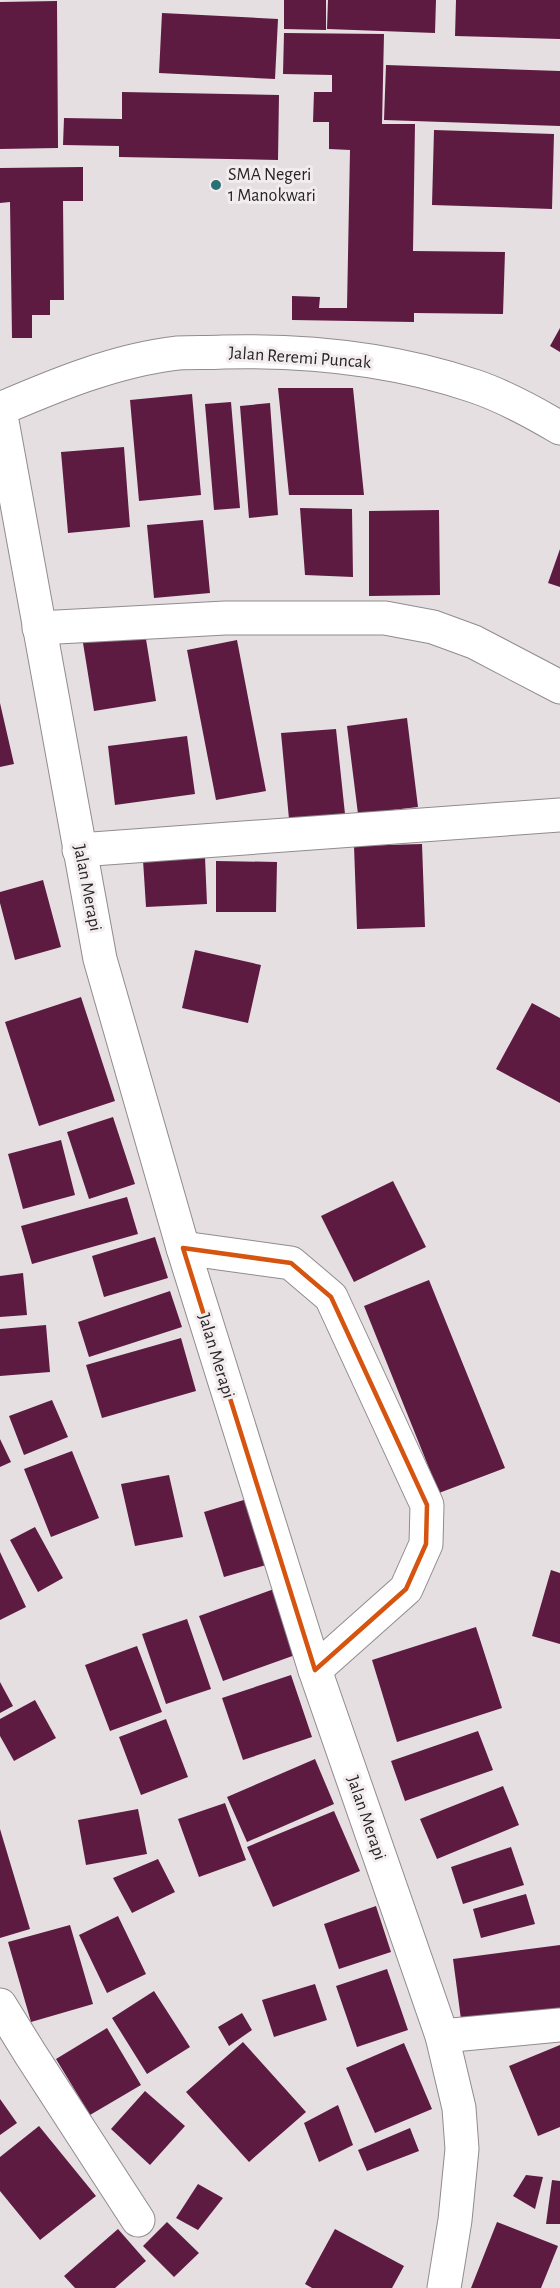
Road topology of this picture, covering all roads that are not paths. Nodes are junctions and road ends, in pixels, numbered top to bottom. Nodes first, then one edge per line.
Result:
1 (0, 409) edge
2 (560, 428) edge
3 (39, 628) junction
4 (560, 687) edge
5 (560, 815) edge
6 (79, 850) junction
7 (183, 1248) junction
8 (315, 1670) junction
9 (0, 2005) edge
10 (560, 2025) edge
11 (442, 2036) junction
12 (138, 2220) dead end
13 (444, 2288) edge

1 - 2 street, Jalan Reremi Puncak
1 - 3 street, Jalan Merapi
3 - 4 street
3 - 6 street, Jalan Merapi
5 - 6 street
6 - 7 street, Jalan Merapi
7 - 8 street, Jalan Merapi
7 - 8 street
8 - 11 street, Jalan Merapi
9 - 12 street
10 - 11 street
11 - 13 street, Jalan Merapi

